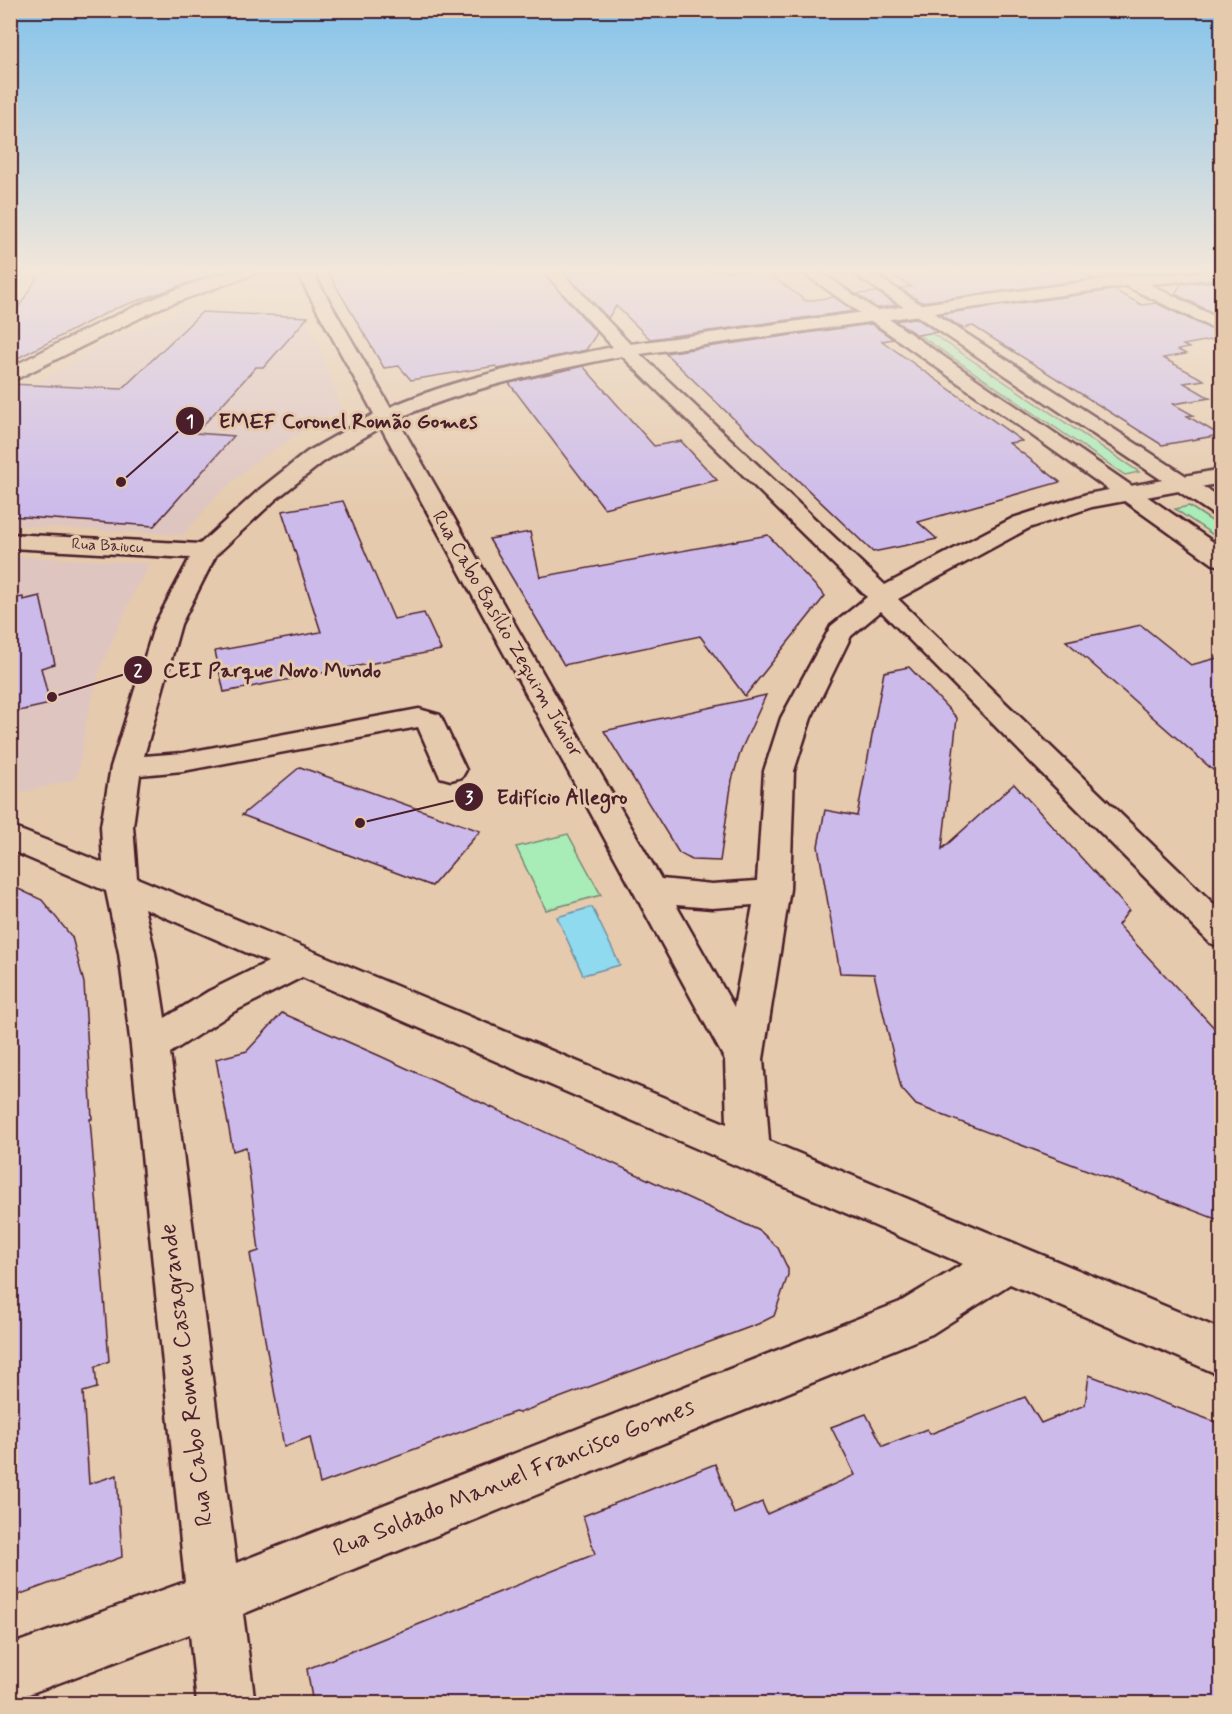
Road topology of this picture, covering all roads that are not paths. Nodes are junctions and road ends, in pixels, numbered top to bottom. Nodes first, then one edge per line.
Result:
1 (59, 351) edge
2 (348, 351) edge
3 (621, 351) edge
4 (627, 351) edge
5 (922, 351) edge
6 (979, 351) edge
7 (10, 376) edge
8 (384, 417) junction
9 (1221, 476) edge
10 (1180, 483) junction
11 (1125, 493) junction
12 (1221, 510) edge
13 (10, 541) edge
14 (206, 552) junction
15 (1221, 559) edge
16 (882, 597) junction
17 (126, 767) junction
18 (452, 770) dead end
19 (10, 837) edge
20 (121, 884) junction
21 (773, 889) junction
22 (651, 890) junction
23 (1221, 934) edge
24 (301, 961) junction
25 (150, 1046) junction
26 (744, 1059) junction
27 (749, 1151) junction
28 (1008, 1261) junction
29 (1221, 1353) edge
30 (213, 1599) junction
31 (10, 1673) edge
32 (226, 1704) edge

1 - 7 street
2 - 8 street, Rua Cabo Basílio Zequim Júnior
3 - 8 street, Rua Cabo Romeu Casagrande
4 - 16 street
5 - 11 street
6 - 10 street
8 - 14 street, Rua Cabo Romeu Casagrande
8 - 22 street, Rua Cabo Basílio Zequim Júnior
9 - 10 street
10 - 11 street
10 - 12 street
11 - 15 street
11 - 16 street
13 - 14 street, Rua Baiucu
14 - 17 street, Rua Cabo Romeu Casagrande
16 - 21 street
16 - 23 street
17 - 18 street
17 - 20 street, Rua Cabo Romeu Casagrande
19 - 20 street
20 - 24 street
20 - 25 street, Rua Cabo Romeu Casagrande
21 - 22 street
21 - 26 street
22 - 26 street, Rua Cabo Basílio Zequim Júnior
24 - 25 street
24 - 27 street
25 - 30 street, Rua Cabo Romeu Casagrande
26 - 27 street
27 - 28 street
28 - 29 street
28 - 30 street, Rua Soldado Manuel Francisco Gomes
30 - 31 street, Rua Soldado Manuel Francisco Gomes
30 - 32 street, Rua Cabo Romeu Casagrande

